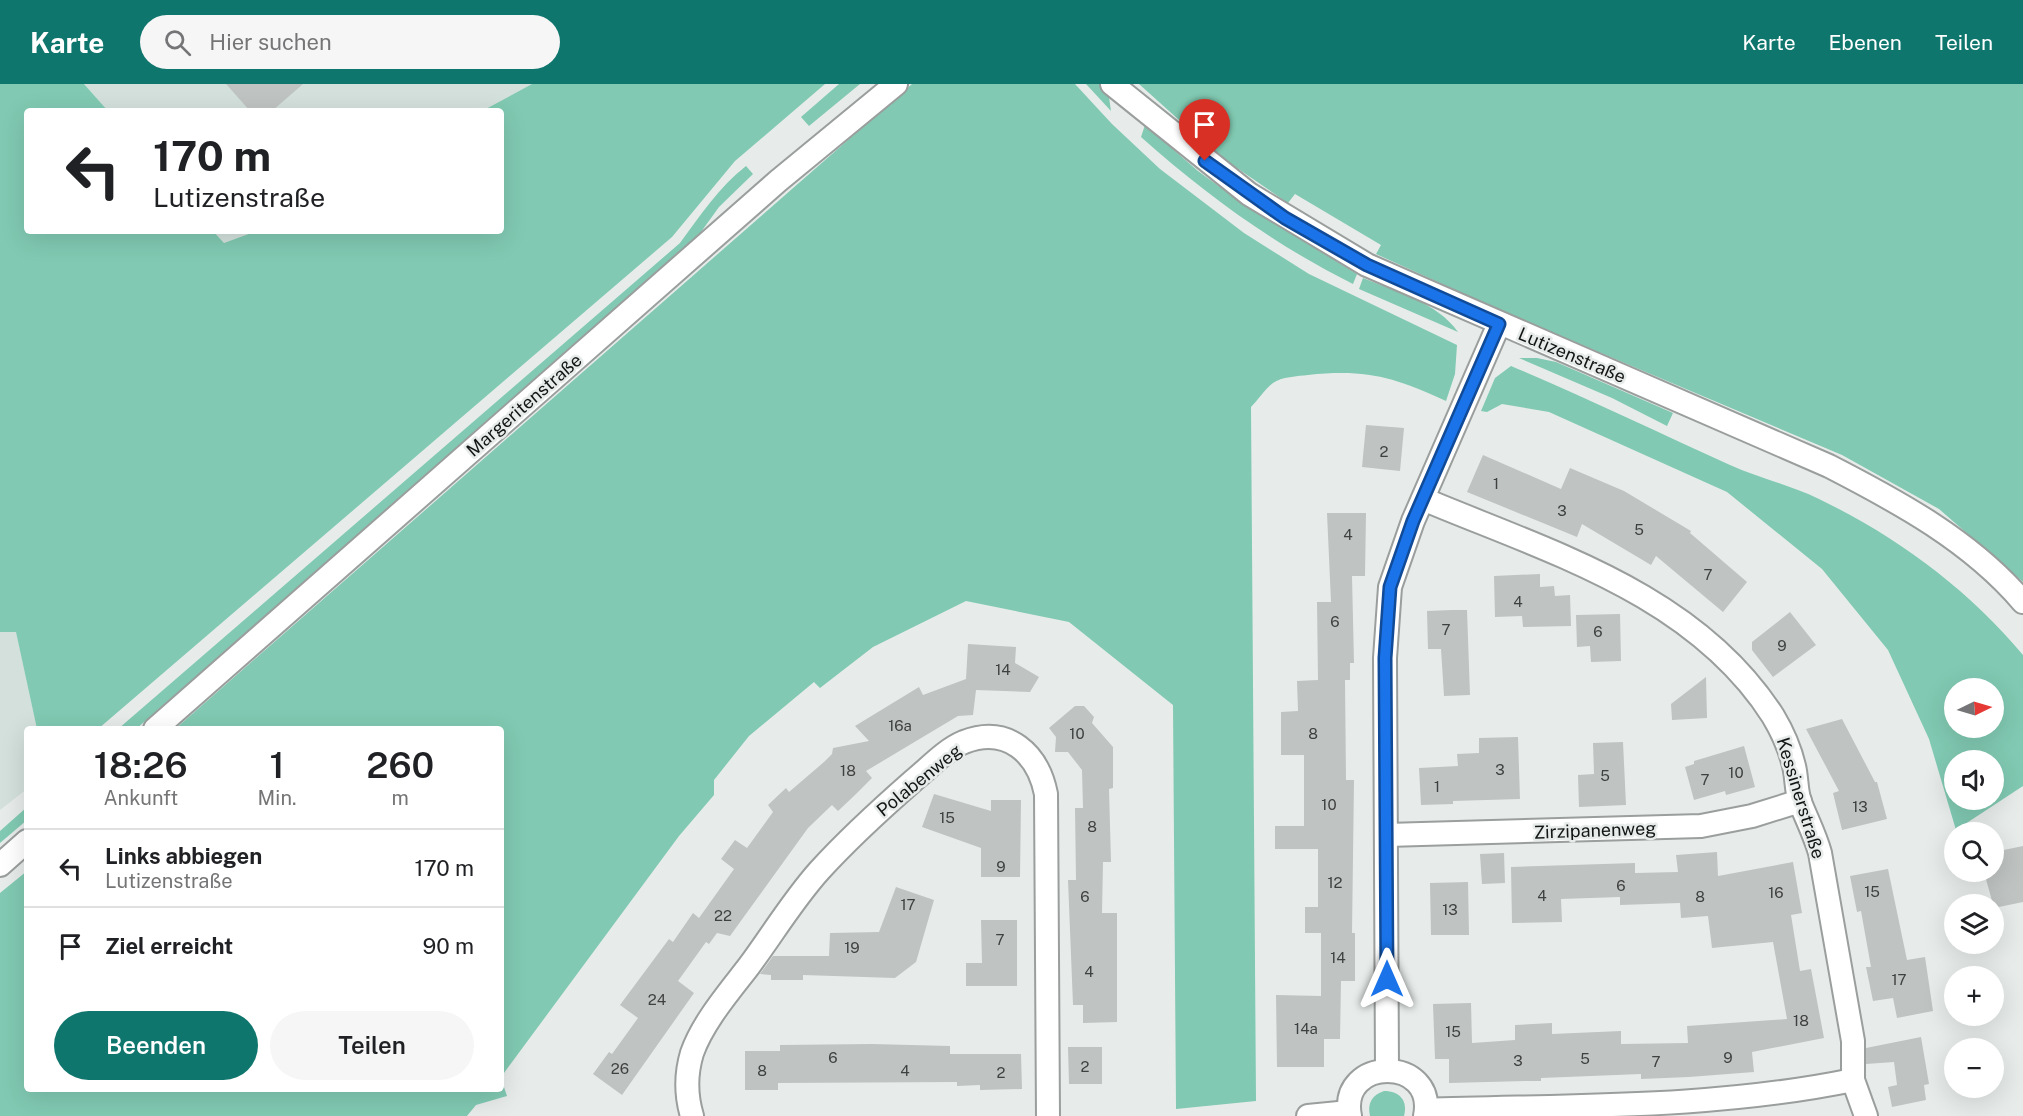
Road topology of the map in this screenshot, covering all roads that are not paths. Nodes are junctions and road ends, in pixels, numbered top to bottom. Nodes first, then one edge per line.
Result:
1 (896, 84) edge
2 (1120, 87) edge
3 (1499, 324) junction
4 (1423, 499) junction
5 (2023, 602) edge
6 (158, 726) edge
7 (1800, 801) junction
8 (1387, 835) junction
9 (24, 845) edge
10 (0, 865) edge
11 (1387, 1070) junction
12 (1853, 1080) junction
13 (1425, 1113) edge
14 (1350, 1114) edge
15 (692, 1116) edge
16 (1048, 1116) edge
17 (1308, 1116) edge
18 (1866, 1116) edge

1 - 6 street, Margeritenstraße
2 - 3 street, Lutizenstraße
3 - 4 street
3 - 5 street, Lutizenstraße
4 - 7 street, Kessinerstraße
4 - 8 street
7 - 8 street, Zirzipanenweg
7 - 12 street, Kessinerstraße
8 - 11 street
9 - 10 street
11 - 13 street
11 - 14 street
12 - 13 street
12 - 18 street, Kessinerstraße
14 - 17 street
15 - 16 street, Polabenweg

